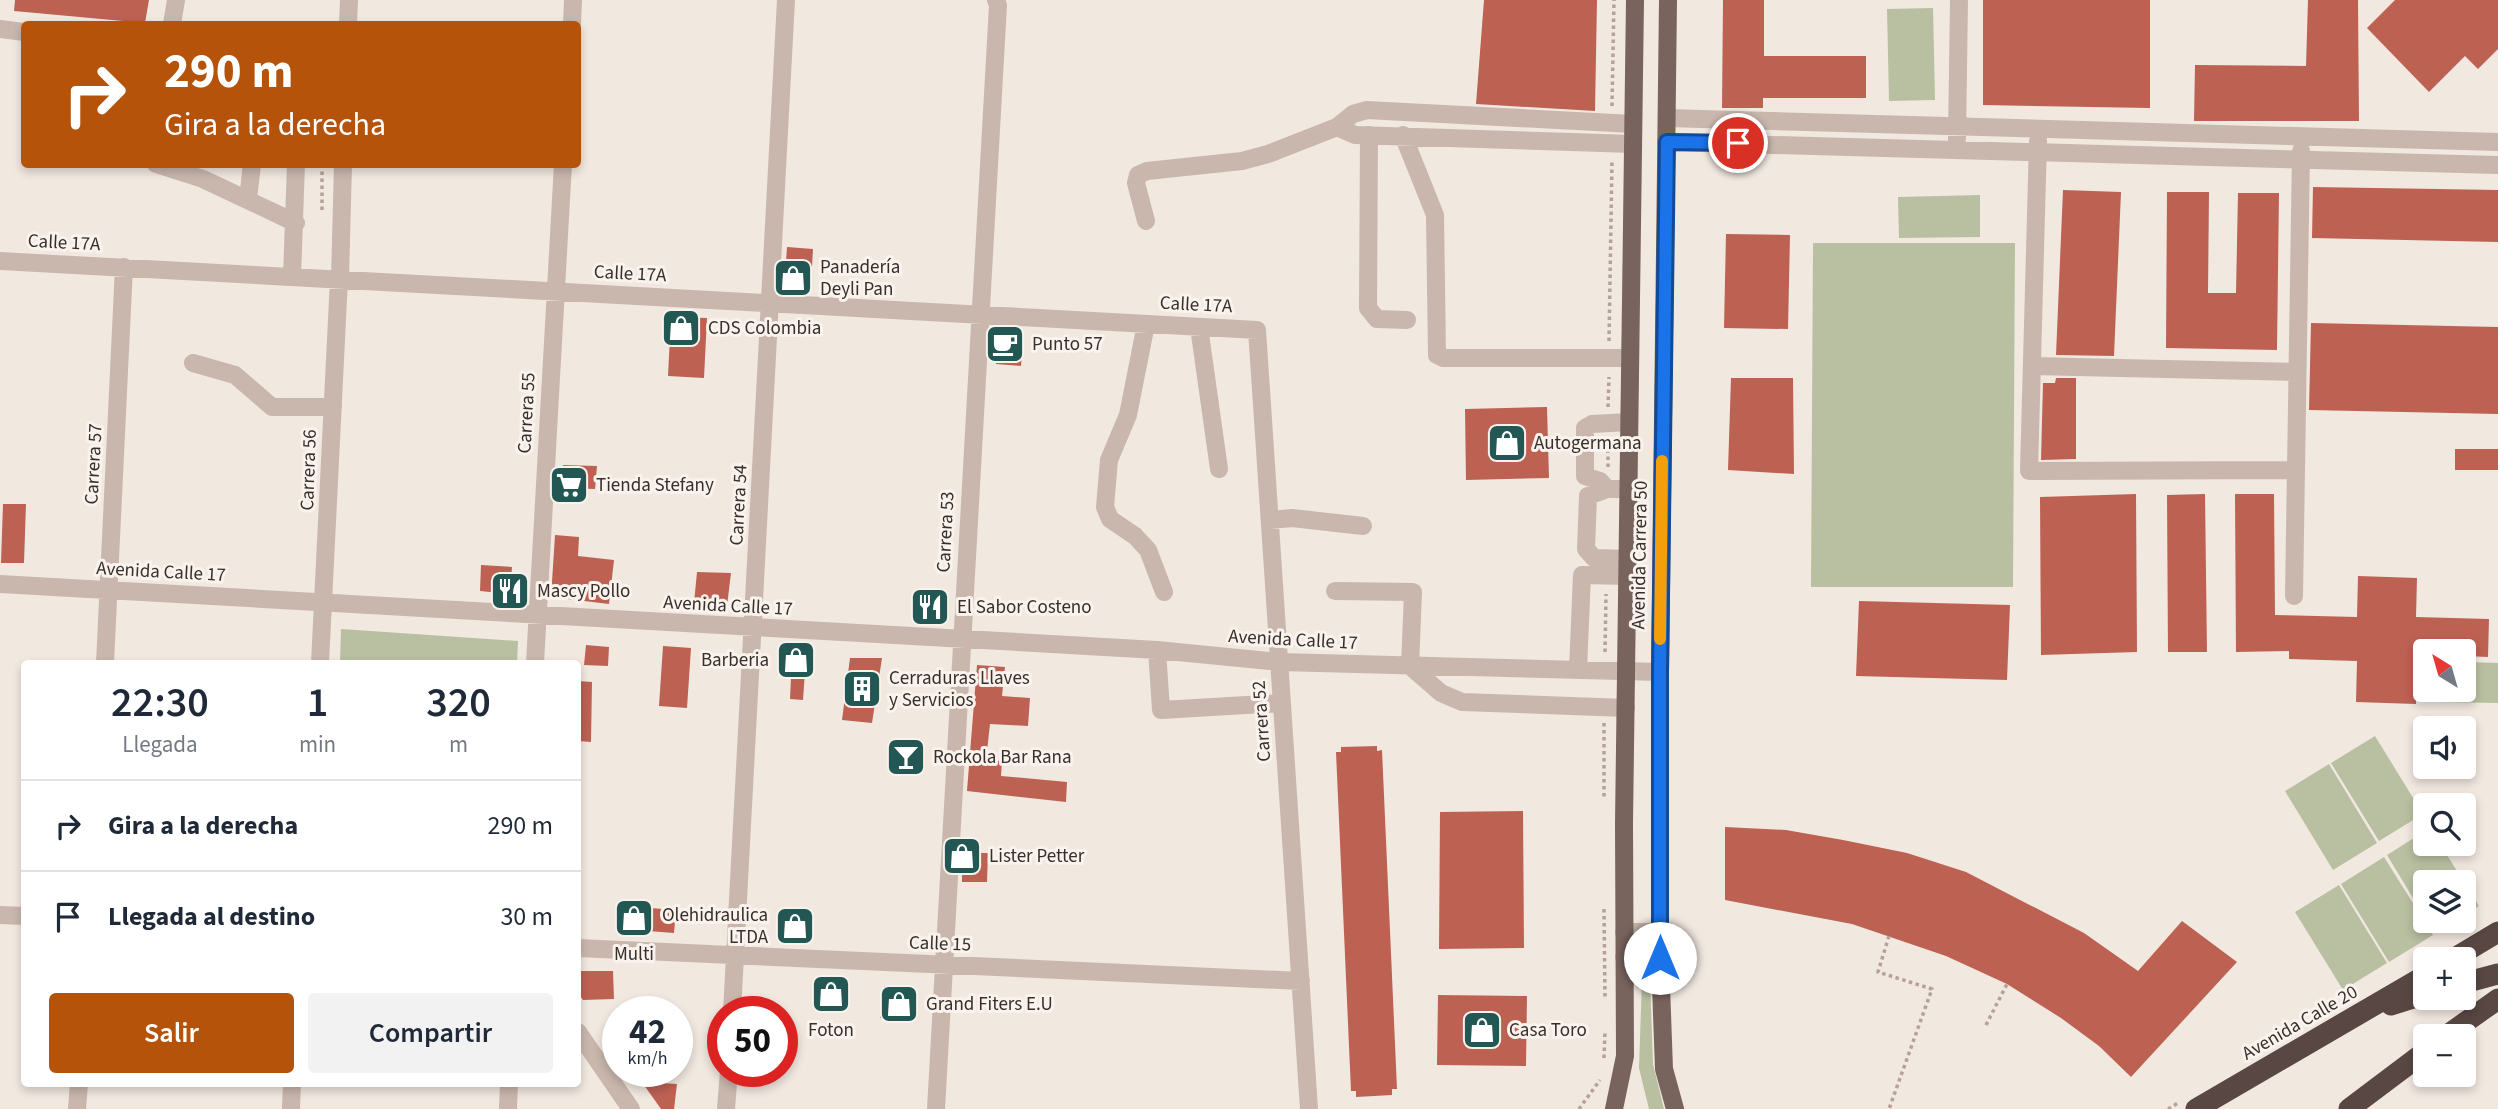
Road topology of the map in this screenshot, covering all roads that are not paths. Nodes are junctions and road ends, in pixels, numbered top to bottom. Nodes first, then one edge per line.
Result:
1 (176, 0) edge
2 (349, 0) edge
3 (573, 0) edge
4 (786, 0) edge
5 (996, 0) edge
6 (1635, 0) edge
7 (1668, 0) edge
8 (1959, 0) edge
9 (172, 21) edge
10 (348, 21) edge
11 (572, 21) edge
12 (0, 29) edge
13 (21, 32) edge
14 (1667, 118) junction
15 (1633, 124) junction
16 (1337, 127) junction
17 (1957, 128) junction
18 (2038, 130) junction
19 (1369, 135) junction
20 (1403, 135) junction
21 (2301, 137) junction
22 (1667, 142) junction
23 (2498, 142) edge
24 (1633, 144) junction
25 (1957, 149) junction
26 (2038, 152) junction
27 (2301, 160) junction
28 (2498, 165) edge
29 (178, 168) edge
30 (251, 168) edge
31 (296, 168) edge
32 (343, 168) edge
33 (563, 168) edge
34 (204, 172) edge
35 (247, 199) junction
36 (1146, 221) dead end
37 (296, 223) junction
38 (0, 261) edge
39 (124, 267) junction
40 (292, 277) junction
41 (340, 279) junction
42 (555, 291) junction
43 (771, 303) junction
44 (978, 314) junction
45 (1407, 320) dead end
46 (1146, 324) junction
47 (1199, 327) junction
48 (1257, 330) joint
49 (1630, 358) junction
50 (194, 363) dead end
51 (2032, 366) junction
52 (2297, 372) junction
53 (333, 407) junction
54 (1629, 422) junction
55 (1219, 469) dead end
56 (2296, 470) junction
57 (1607, 489) junction
58 (1629, 489) junction
59 (1270, 520) junction
60 (1363, 526) dead end
61 (1628, 568) junction
62 (0, 584) edge
63 (109, 591) junction
64 (1335, 591) dead end
65 (1164, 592) dead end
66 (2294, 596) dead end
67 (325, 602) junction
68 (539, 615) junction
69 (753, 629) junction
70 (961, 639) junction
71 (1157, 650) junction
72 (105, 660) edge
73 (320, 660) edge
74 (536, 660) edge
75 (1280, 662) junction
76 (1410, 666) junction
77 (1578, 670) junction
78 (1626, 671) junction
79 (1660, 672) junction
80 (1282, 703) junction
81 (1626, 708) junction
82 (0, 915) edge
83 (21, 916) edge
84 (1624, 932) junction
85 (1660, 932) junction
86 (2498, 932) edge
87 (2473, 947) edge
88 (581, 948) edge
89 (735, 956) junction
90 (1624, 957) junction
91 (1660, 958) junction
92 (944, 965) junction
93 (2498, 974) edge
94 (2476, 980) edge
95 (1301, 981) junction
96 (2413, 983) edge
97 (733, 996) edge
98 (2413, 999) edge
99 (2498, 999) edge
100 (2361, 1013) junction
101 (2463, 1024) edge
102 (581, 1036) edge
103 (2413, 1061) edge
104 (79, 1087) edge
105 (292, 1087) edge
106 (509, 1087) edge
107 (728, 1087) edge
108 (77, 1109) edge
109 (291, 1109) edge
110 (508, 1109) edge
111 (631, 1109) edge
112 (726, 1109) edge
113 (936, 1109) edge
114 (1309, 1109) edge
115 (1614, 1109) edge
116 (1675, 1109) edge
117 (2196, 1109) edge
118 (2349, 1109) edge

1 - 9 street
2 - 10 street
3 - 11 street
4 - 43 street, Carrera 54
5 - 44 street, Carrera 53
6 - 15 main road, Avenida Carrera 50
7 - 14 main road, Avenida Carrera 50
8 - 17 street
12 - 13 street
14 - 17 street
14 - 22 main road, Avenida Carrera 50
15 - 16 street
15 - 24 main road, Avenida Carrera 50
16 - 19 street
16 - 36 street
17 - 18 street
17 - 25 street
18 - 21 street
18 - 26 street
19 - 20 street
19 - 45 street
20 - 24 street
20 - 49 street
21 - 23 street
21 - 27 street
22 - 25 street
22 - 79 main road, Avenida Carrera 50
24 - 49 main road, Avenida Carrera 50
25 - 26 street
26 - 27 street
26 - 51 street
27 - 28 street
27 - 52 street
29 - 34 street
30 - 35 street
31 - 37 street
32 - 41 street, Carrera 56
33 - 42 street, Carrera 55
34 - 35 street
35 - 37 street
37 - 40 street
38 - 39 street, Calle 17A
39 - 40 street, Calle 17A
39 - 63 street, Carrera 57
40 - 41 street, Calle 17A
41 - 42 street, Calle 17A
41 - 53 street, Carrera 56
42 - 43 street, Calle 17A
42 - 68 street, Carrera 55
43 - 44 street, Calle 17A
43 - 69 street, Carrera 54
44 - 46 street, Calle 17A
44 - 70 street, Carrera 53
46 - 47 street, Calle 17A
46 - 65 street
47 - 48 street, Calle 17A
47 - 55 street
48 - 59 street, Carrera 52
49 - 54 main road, Avenida Carrera 50
50 - 53 street
51 - 52 street
51 - 56 street
52 - 56 street
53 - 67 street, Carrera 56
54 - 57 street
54 - 58 main road, Avenida Carrera 50
56 - 66 street
57 - 58 street
57 - 61 street
58 - 61 main road, Avenida Carrera 50
59 - 60 street
59 - 75 street, Carrera 52
61 - 77 street
61 - 78 main road, Avenida Carrera 50
62 - 63 street, Avenida Calle 17
63 - 67 street, Avenida Calle 17
63 - 72 street, Carrera 57
64 - 76 street
67 - 68 street, Avenida Calle 17
67 - 73 street, Carrera 56
68 - 69 street, Avenida Calle 17
68 - 74 street, Carrera 55
69 - 70 street, Avenida Calle 17
69 - 89 street, Carrera 54
70 - 71 street, Avenida Calle 17
70 - 92 street, Carrera 53
71 - 75 street, Avenida Calle 17
71 - 80 street
75 - 76 street, Avenida Calle 17
75 - 80 street, Carrera 52
76 - 77 street, Avenida Calle 17
76 - 81 street
77 - 78 street, Avenida Calle 17
78 - 79 street, Avenida Calle 17
78 - 81 main road, Avenida Carrera 50
79 - 85 main road, Avenida Carrera 50
80 - 95 street, Carrera 52
81 - 84 main road, Avenida Carrera 50
82 - 83 street
84 - 85 street
84 - 90 main road, Avenida Carrera 50
85 - 91 main road, Avenida Carrera 50
86 - 87 highway
88 - 89 street, Calle 15
89 - 92 street, Calle 15
89 - 97 street, Carrera 54
90 - 91 street
90 - 115 main road, Avenida Carrera 50
91 - 116 main road, Avenida Carrera 50
92 - 95 street, Calle 15
92 - 113 street, Carrera 53
93 - 94 highway
95 - 114 street, Carrera 52
96 - 100 highway, Avenida Calle 20
98 - 100 highway
99 - 101 highway
100 - 117 highway, Avenida Calle 20
102 - 111 street
103 - 118 highway
104 - 108 street
105 - 109 street
106 - 110 street
107 - 112 street

